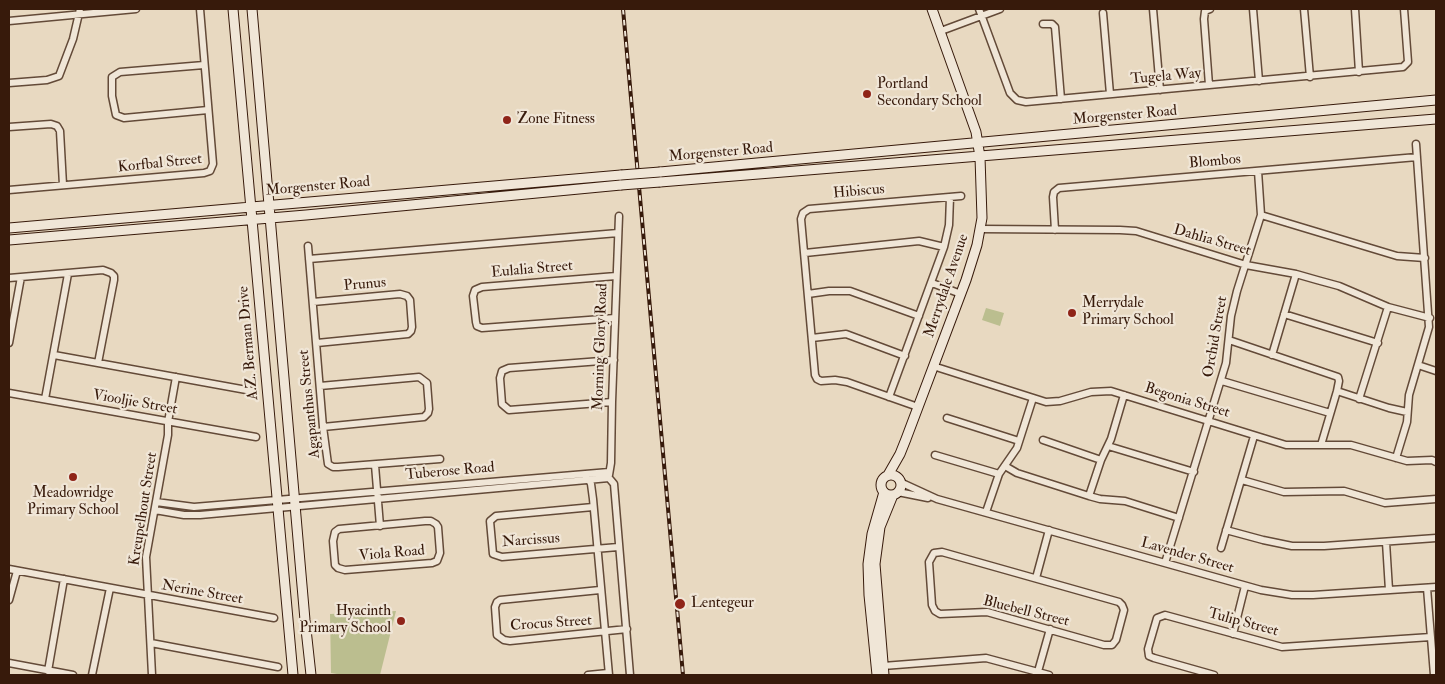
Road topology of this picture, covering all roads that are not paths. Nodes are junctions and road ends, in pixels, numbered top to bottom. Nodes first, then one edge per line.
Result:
1 (136, 9) edge
2 (200, 9) edge
3 (233, 9) edge
4 (252, 9) edge
5 (932, 9) edge
6 (979, 9) edge
7 (1000, 9) edge
8 (1153, 9) edge
9 (1210, 9) edge
10 (1253, 9) edge
11 (1304, 9) edge
12 (1355, 9) edge
13 (1404, 9) edge
14 (79, 11) edge
15 (1103, 13) dead end
16 (982, 16) junction
17 (9, 21) edge
18 (1043, 24) dead end
19 (940, 31) junction
20 (204, 65) junction
21 (1359, 72) junction
22 (1310, 77) junction
23 (1259, 81) junction
24 (9, 83) edge
25 (1209, 85) junction
26 (1160, 90) junction
27 (1110, 94) junction
28 (1061, 99) junction
29 (1436, 100) edge
30 (208, 110) junction
31 (1436, 118) edge
32 (9, 127) edge
33 (979, 143) junction
34 (1416, 144) dead end
35 (980, 156) junction
36 (1417, 157) junction
37 (1258, 171) junction
38 (660, 177) junction
39 (64, 185) junction
40 (9, 190) edge
41 (962, 196) dead end
42 (950, 197) junction
43 (268, 205) junction
44 (251, 206) junction
45 (1261, 215) junction
46 (619, 216) dead end
47 (270, 218) junction
48 (252, 220) junction
49 (9, 228) edge
50 (980, 228) junction
51 (1055, 230) junction
52 (618, 233) junction
53 (9, 240) edge
54 (308, 246) dead end
55 (944, 248) junction
56 (804, 252) junction
57 (1425, 258) junction
58 (309, 259) junction
59 (1246, 265) junction
60 (68, 274) junction
61 (1296, 274) junction
62 (616, 276) junction
63 (21, 277) junction
64 (9, 278) edge
65 (932, 283) junction
66 (808, 294) junction
67 (961, 294) junction
68 (313, 302) junction
69 (1388, 307) junction
70 (1284, 314) junction
71 (919, 316) junction
72 (615, 318) junction
73 (1430, 318) junction
74 (812, 338) junction
75 (1229, 340) junction
76 (9, 343) edge
77 (317, 343) junction
78 (1378, 343) junction
79 (54, 354) junction
80 (1272, 355) junction
81 (904, 356) junction
82 (614, 360) junction
83 (98, 363) junction
84 (1418, 365) junction
85 (934, 366) junction
86 (1436, 371) edge
87 (176, 377) junction
88 (1222, 381) junction
89 (320, 386) junction
90 (252, 391) dead end
91 (1337, 391) junction
92 (9, 393) edge
93 (1124, 395) junction
94 (889, 397) junction
95 (1033, 398) junction
96 (45, 399) junction
97 (1359, 399) junction
98 (612, 402) junction
99 (918, 407) junction
100 (1407, 412) junction
101 (1330, 413) junction
102 (947, 418) dead end
103 (1209, 421) junction
104 (168, 422) junction
105 (323, 426) junction
106 (1254, 436) junction
107 (256, 437) dead end
108 (1043, 440) dead end
109 (1020, 442) junction
110 (1320, 445) junction
111 (1108, 446) junction
112 (900, 454) junction
113 (935, 455) dead end
114 (1396, 458) junction
115 (440, 459) dead end
116 (1100, 460) junction
117 (1436, 462) edge
118 (376, 465) junction
119 (1004, 466) junction
120 (1194, 472) junction
121 (999, 474) junction
122 (609, 475) junction
123 (888, 475) junction
124 (588, 477) junction
125 (1242, 480) junction
126 (895, 488) junction
127 (377, 491) junction
128 (1089, 496) junction
129 (1436, 499) edge
130 (378, 500) junction
131 (156, 502) junction
132 (295, 502) junction
133 (277, 504) junction
134 (593, 507) junction
135 (155, 510) junction
136 (986, 512) junction
137 (1180, 518) junction
138 (380, 526) junction
139 (1049, 530) junction
140 (1226, 530) junction
141 (1436, 538) edge
142 (1386, 542) junction
143 (618, 546) junction
144 (597, 548) junction
145 (1221, 548) dead end
146 (1165, 563) junction
147 (9, 570) edge
148 (17, 571) junction
149 (1036, 578) junction
150 (64, 580) junction
151 (1245, 586) junction
152 (1436, 587) edge
153 (110, 588) junction
154 (1427, 588) junction
155 (600, 590) junction
156 (1390, 590) junction
157 (873, 592) junction
158 (148, 595) junction
159 (9, 600) edge
160 (274, 618) dead end
161 (627, 629) junction
162 (1050, 629) junction
163 (604, 632) junction
164 (1233, 634) junction
165 (1431, 637) junction
166 (150, 643) junction
167 (9, 664) edge
168 (278, 667) dead end
169 (48, 671) junction
170 (883, 671) edge
171 (608, 674) edge
172 (1037, 674) edge
173 (73, 675) edge
174 (92, 675) edge
175 (152, 675) edge
176 (292, 675) edge
177 (311, 675) edge
178 (588, 675) edge
179 (630, 675) edge
180 (877, 675) edge
181 (1049, 675) edge
182 (1214, 675) edge
183 (1434, 675) edge

1 - 14 street
2 - 20 street, Korfbal Street
3 - 44 main road, A.Z. Berman Drive
4 - 43 main road
5 - 19 main road, Merrydale Avenue
6 - 16 street, Tugela Way
7 - 16 street
8 - 26 street
9 - 25 street
10 - 23 street
11 - 22 street
12 - 21 street
13 - 21 street, Tugela Way
14 - 17 street
14 - 24 street
15 - 27 street
16 - 19 street
16 - 28 street, Tugela Way
18 - 28 street
19 - 33 main road, Merrydale Avenue
20 - 30 street, Korfbal Street
20 - 30 street
21 - 22 street, Tugela Way
22 - 23 street, Tugela Way
23 - 25 street, Tugela Way
25 - 26 street, Tugela Way
26 - 27 street, Tugela Way
27 - 28 street, Tugela Way
29 - 33 main road, Morgenster Road
30 - 39 street, Korfbal Street
31 - 35 main road, Morgenster Road
32 - 39 street
33 - 35 main road, Merrydale Avenue
33 - 38 main road, Morgenster Road
34 - 36 street
35 - 38 main road, Morgenster Road
35 - 50 main road, Merrydale Avenue
36 - 37 street, Blombos
36 - 57 street
37 - 45 street, Orchid Street
37 - 51 street, Blombos
38 - 43 main road, Morgenster Road, bridge
38 - 47 main road, Morgenster Road, bridge
39 - 40 street, Korfbal Street
41 - 42 street, Hibiscus
42 - 55 street
42 - 56 street, Hibiscus
43 - 44 main road, Morgenster Road
43 - 47 main road
44 - 48 main road, A.Z. Berman Drive
44 - 49 main road, Morgenster Road
45 - 57 street
45 - 59 street, Orchid Street
46 - 52 street, Morning Glory Road
47 - 48 main road, Morgenster Road
47 - 132 main road
48 - 53 main road, Morgenster Road
48 - 133 main road, A.Z. Berman Drive
50 - 51 street, Dahlia Street
50 - 67 main road, Merrydale Avenue
51 - 59 street, Dahlia Street
52 - 58 street
52 - 62 street, Morning Glory Road
54 - 58 street, Agapanthus Street
55 - 56 street
55 - 65 street
56 - 66 street, Hibiscus
57 - 73 street
58 - 68 street, Agapanthus Street
59 - 61 street, Dahlia Street
59 - 75 street, Orchid Street
60 - 63 street
60 - 79 street
60 - 83 street
61 - 69 street, Dahlia Street
61 - 70 street
62 - 72 street, Morning Glory Road
62 - 72 street, Eulalia Street
63 - 64 street
63 - 76 street
65 - 67 street
65 - 71 street
66 - 71 street
66 - 74 street, Hibiscus
67 - 85 main road, Merrydale Avenue
68 - 77 street, Agapanthus Street
68 - 77 street, Prunus
69 - 73 street, Dahlia Street
69 - 78 street
70 - 78 street
70 - 80 street
71 - 81 street
72 - 82 street, Morning Glory Road
73 - 84 street
74 - 81 street
74 - 94 street, Hibiscus
75 - 80 street
75 - 88 street, Orchid Street
77 - 89 street, Agapanthus Street
78 - 97 street
79 - 83 street
79 - 96 street
80 - 91 street
81 - 94 street
82 - 98 street, Morning Glory Road
82 - 98 street
83 - 87 street
84 - 86 street
84 - 100 street
85 - 95 street, Begonia Street
85 - 99 main road, Merrydale Avenue
87 - 90 street
87 - 104 street, Kreupelhout Street
88 - 101 street
88 - 103 street, Orchid Street
89 - 105 street, Agapanthus Street
89 - 105 street
91 - 97 street
91 - 101 street
92 - 96 street, Viooljie Street
93 - 95 street, Begonia Street
93 - 103 street, Begonia Street
93 - 111 street
94 - 99 street, Hibiscus
95 - 109 street
96 - 104 street, Viooljie Street
97 - 100 street
98 - 122 street, Morning Glory Road
99 - 112 main road, Merrydale Avenue
100 - 114 street
101 - 110 street
102 - 109 street
103 - 106 street, Begonia Street
103 - 120 street, Orchid Street
104 - 107 street, Viooljie Street
104 - 131 street, Kreupelhout Street
105 - 118 street, Agapanthus Street
106 - 110 street, Begonia Street
106 - 125 street
108 - 116 street
109 - 119 street
110 - 114 street, Begonia Street
111 - 116 street
111 - 120 street
112 - 123 main road, Merrydale Avenue
112 - 126 main road, Merrydale Avenue
113 - 121 street
114 - 117 street, Begonia Street
115 - 118 street, Agapanthus Street
116 - 128 street
118 - 127 street, Viola Road
119 - 121 street
119 - 128 street
120 - 137 street, Orchid Street
121 - 136 street
122 - 124 street, Tuberose Road
122 - 143 street
123 - 126 main road
123 - 126 main road, Merrydale Avenue
124 - 127 street, Tuberose Road
124 - 130 street, Tuberose Road
124 - 134 street
125 - 129 street
125 - 140 street
126 - 136 street, Lavender Street
126 - 157 main road, Merrydale Avenue
127 - 130 street, Viola Road
127 - 132 street, Tuberose Road
128 - 137 street
130 - 132 street, Tuberose Road
130 - 138 street, Viola Road
131 - 133 street
131 - 135 street, Kreupelhout Street
132 - 133 street
132 - 177 main road
133 - 135 street
133 - 176 main road, A.Z. Berman Drive
134 - 144 street
134 - 144 street, Narcissus
135 - 158 street, Kreupelhout Street
136 - 139 street, Lavender Street
137 - 146 street, Orchid Street
138 - 138 street, Viola Road
139 - 146 street, Lavender Street
139 - 149 street
140 - 142 street
140 - 145 street
141 - 142 street
142 - 156 street
143 - 144 street, Narcissus
143 - 161 street
144 - 155 street
146 - 151 street, Lavender Street
147 - 148 street, Nerine Street
148 - 150 street, Nerine Street
148 - 159 street
149 - 162 street, Bluebell Street
149 - 162 street, Bluebell Street
150 - 153 street, Nerine Street
150 - 169 street
151 - 156 street, Lavender Street
151 - 164 street
152 - 154 street, Lavender Street
153 - 158 street, Nerine Street
153 - 174 street
154 - 156 street, Lavender Street
154 - 165 street
155 - 163 street
155 - 163 street, Crocus Street
157 - 170 main road, Merrydale Avenue
157 - 180 main road, Merrydale Avenue
158 - 160 street, Nerine Street
158 - 166 street, Kreupelhout Street
161 - 163 street, Crocus Street
161 - 179 street
162 - 172 street
163 - 171 street
164 - 165 street, Tulip Street
164 - 182 street, Tulip Street
165 - 183 street
166 - 168 street
166 - 175 street, Kreupelhout Street
167 - 169 street
169 - 173 street
170 - 172 street
171 - 178 street
172 - 181 street

